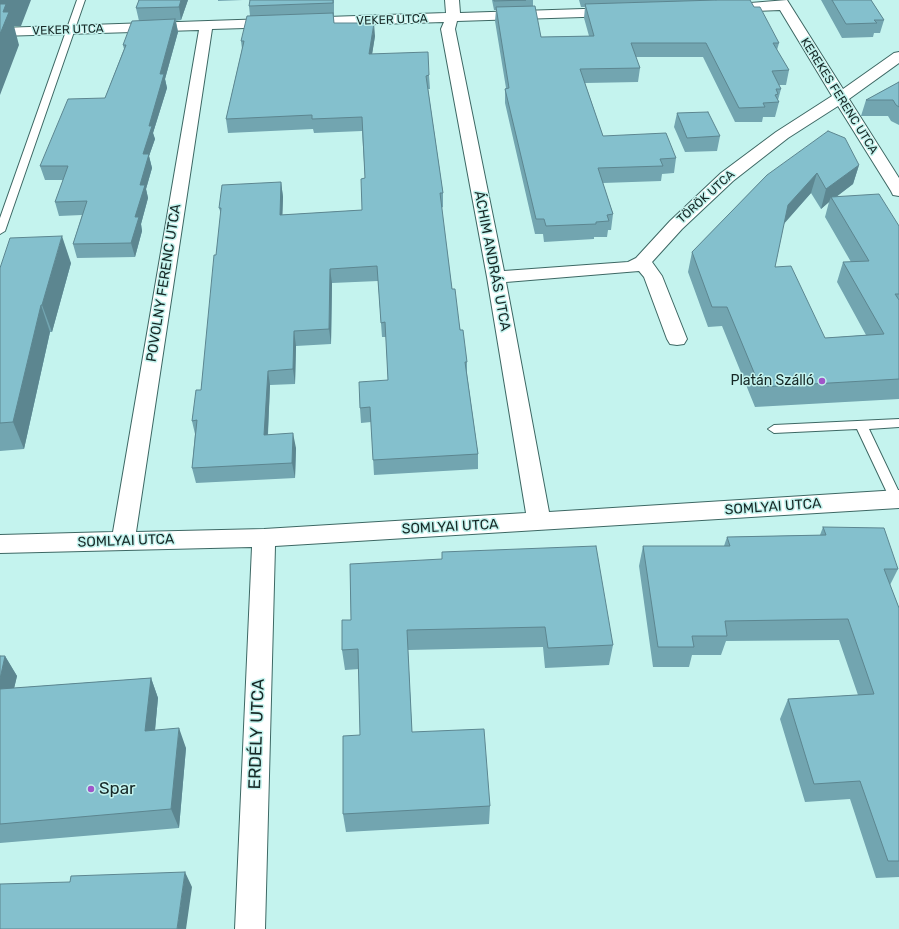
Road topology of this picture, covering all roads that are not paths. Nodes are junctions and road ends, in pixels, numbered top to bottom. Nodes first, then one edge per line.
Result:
1 (81, 0) edge
2 (452, 0) edge
3 (782, 3) edge
4 (720, 9) edge
5 (625, 12) edge
6 (450, 18) junction
7 (206, 26) junction
8 (70, 30) junction
9 (0, 32) edge
10 (899, 56) edge
11 (840, 98) junction
12 (899, 191) edge
13 (0, 231) edge
14 (642, 262) junction
15 (496, 278) junction
16 (677, 339) dead end
17 (899, 423) edge
18 (861, 425) junction
19 (774, 429) dead end
20 (898, 499) edge
21 (539, 522) junction
22 (264, 538) junction
23 (122, 541) junction
24 (0, 544) edge
25 (250, 929) edge

1 - 8 lane
2 - 6 street, ÁCHIM ANDRÁS UTCA
3 - 4 street
3 - 11 street, KEREKES FERENC UTCA
5 - 6 street, VEKER UTCA
6 - 7 street, VEKER UTCA
6 - 15 street, ÁCHIM ANDRÁS UTCA
7 - 8 street, VEKER UTCA
7 - 23 street, POVOLNY FERENC UTCA
8 - 9 street, VEKER UTCA
8 - 13 lane
10 - 11 street, TÖRÖK UTCA
11 - 12 street, KEREKES FERENC UTCA
11 - 14 street, TÖRÖK UTCA
14 - 15 street
14 - 16 street
15 - 21 street, ÁCHIM ANDRÁS UTCA
17 - 18 lane
18 - 19 lane
18 - 20 lane
20 - 21 street, SOMLYAI UTCA
21 - 22 street, SOMLYAI UTCA
22 - 23 street, SOMLYAI UTCA
22 - 25 street, ERDÉLY UTCA
23 - 24 street, SOMLYAI UTCA

